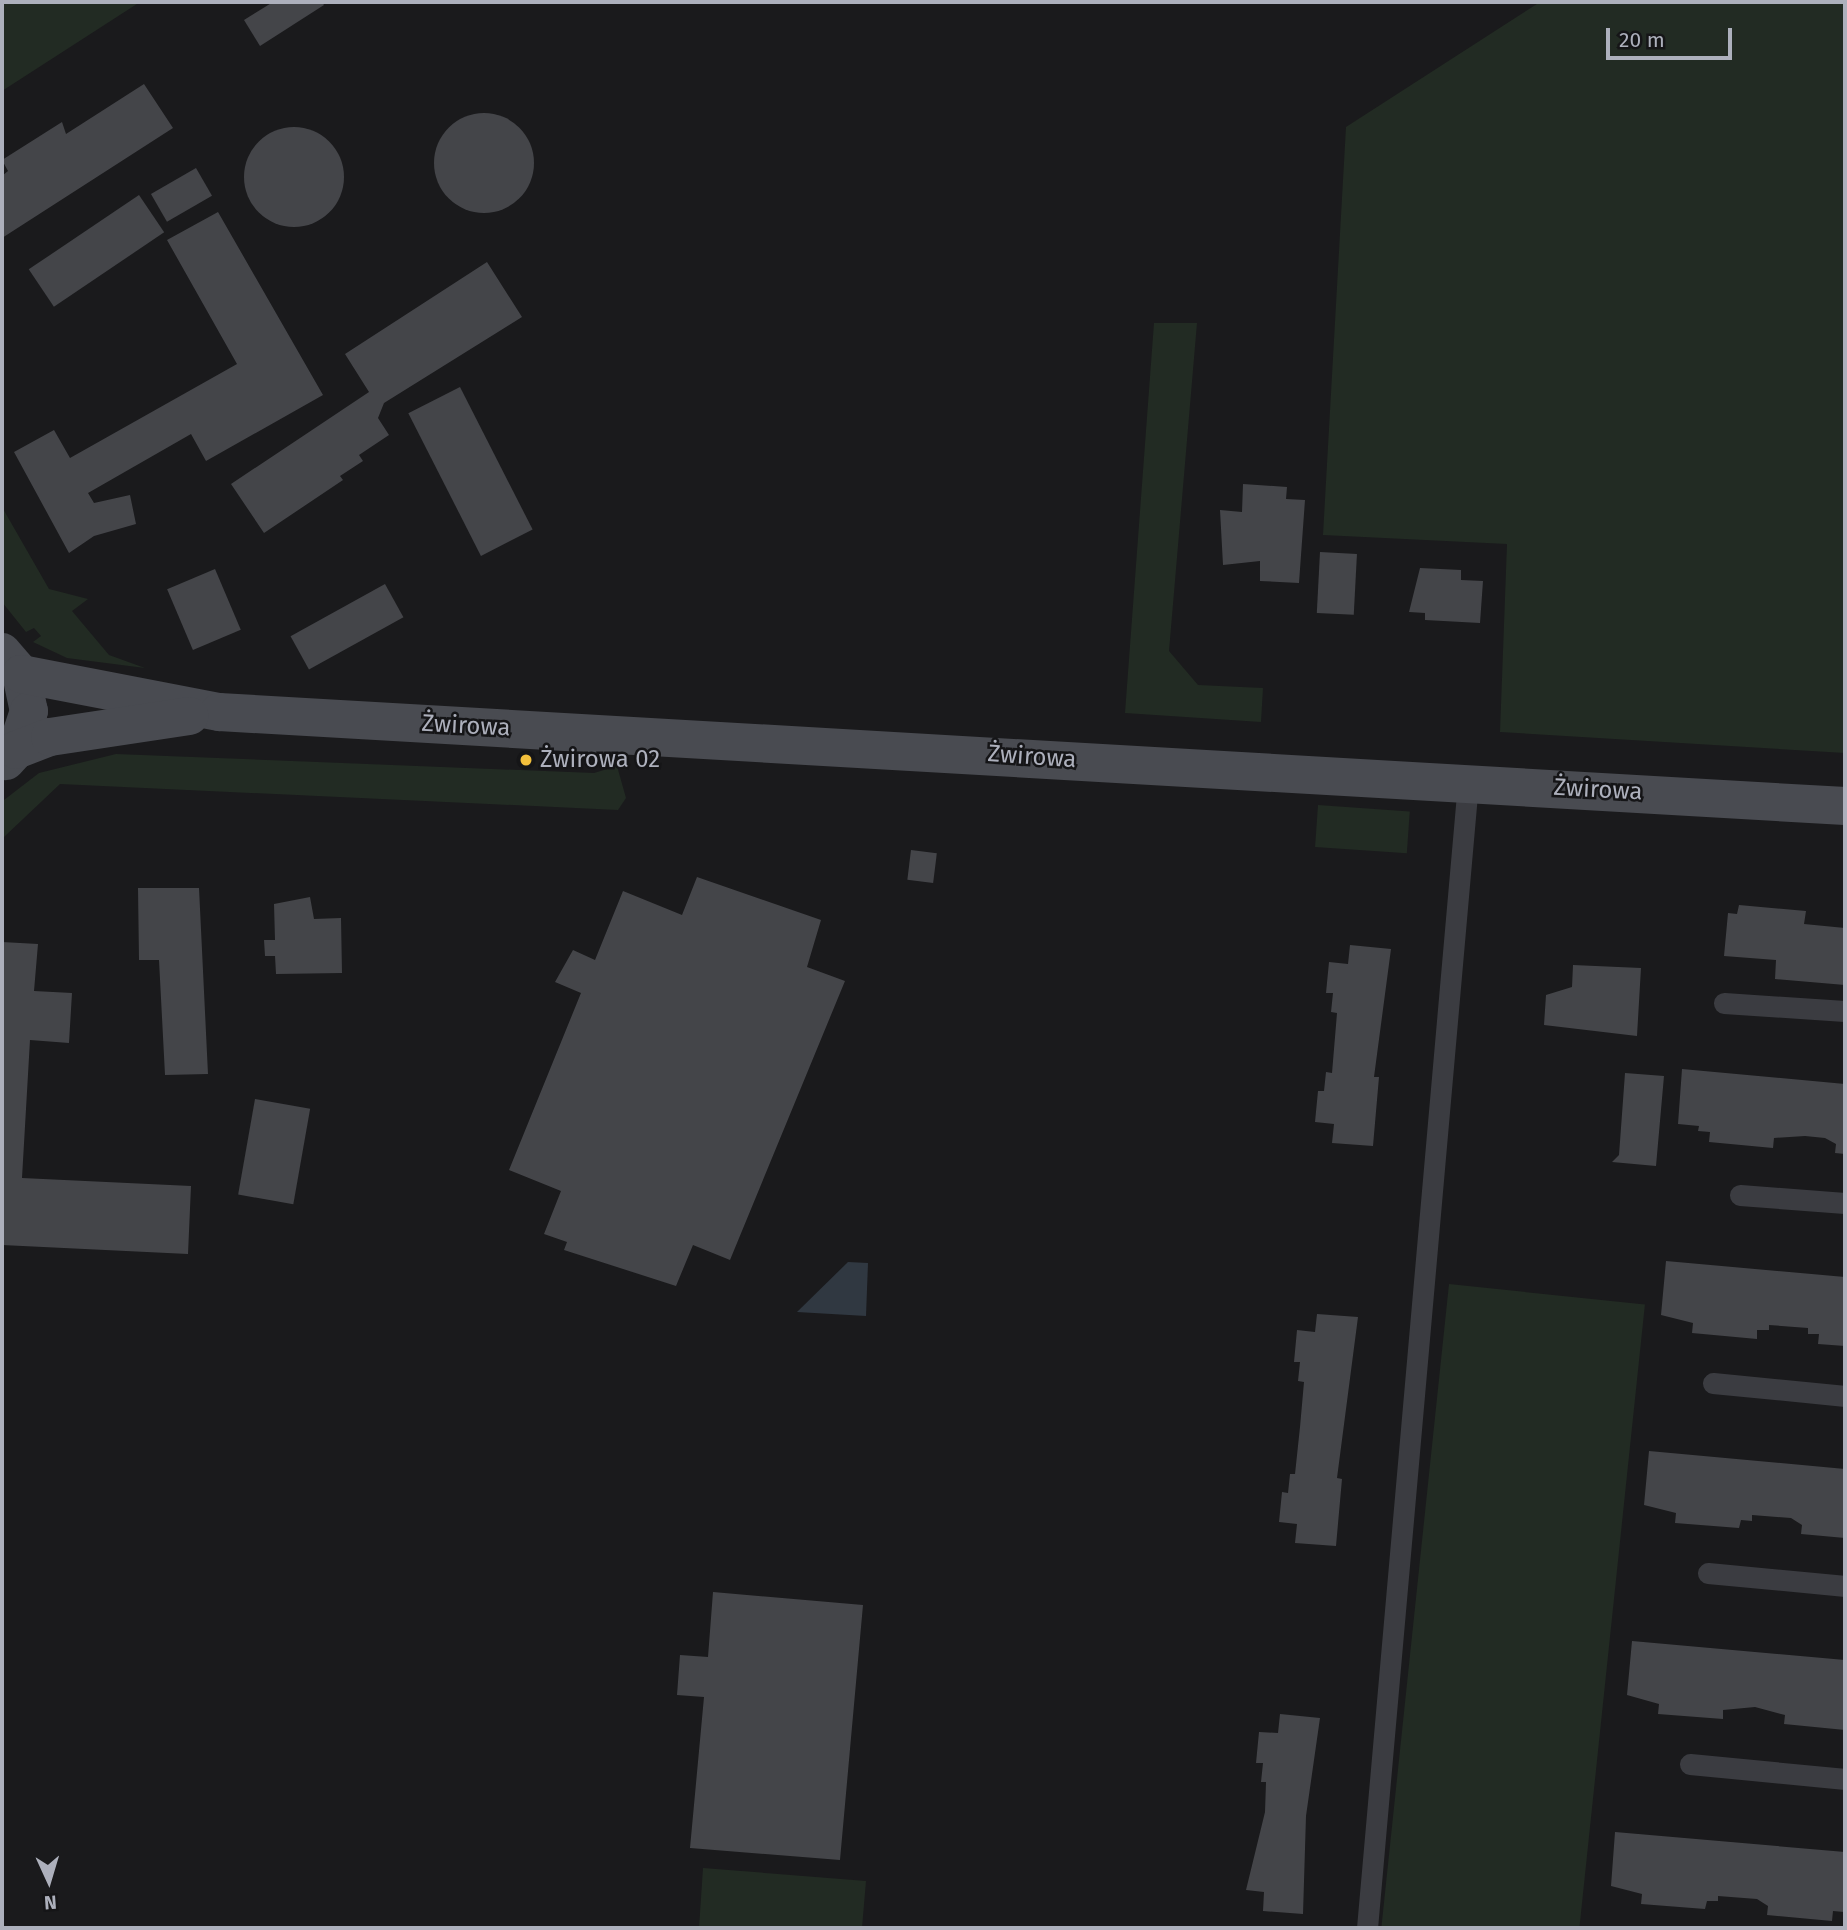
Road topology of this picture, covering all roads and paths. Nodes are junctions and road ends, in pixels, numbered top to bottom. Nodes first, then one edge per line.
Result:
1 (11, 663) edge
2 (219, 712) junction
3 (9, 758) edge
4 (1468, 783) junction
5 (1845, 806) edge
6 (1724, 1003) dead end
7 (1845, 1011) edge
8 (1740, 1195) dead end
9 (1845, 1203) edge
10 (1713, 1383) dead end
11 (1845, 1396) edge
12 (1708, 1573) dead end
13 (1845, 1586) edge
14 (1690, 1764) dead end
15 (1845, 1779) edge
16 (1367, 1928) edge

1 - 2 street, Żwirowa
1 - 3 street
2 - 3 street, Żwirowa
2 - 4 street, Żwirowa
4 - 5 street, Żwirowa
4 - 16 lane
6 - 7 lane
8 - 9 lane
10 - 11 lane
12 - 13 lane
14 - 15 lane

